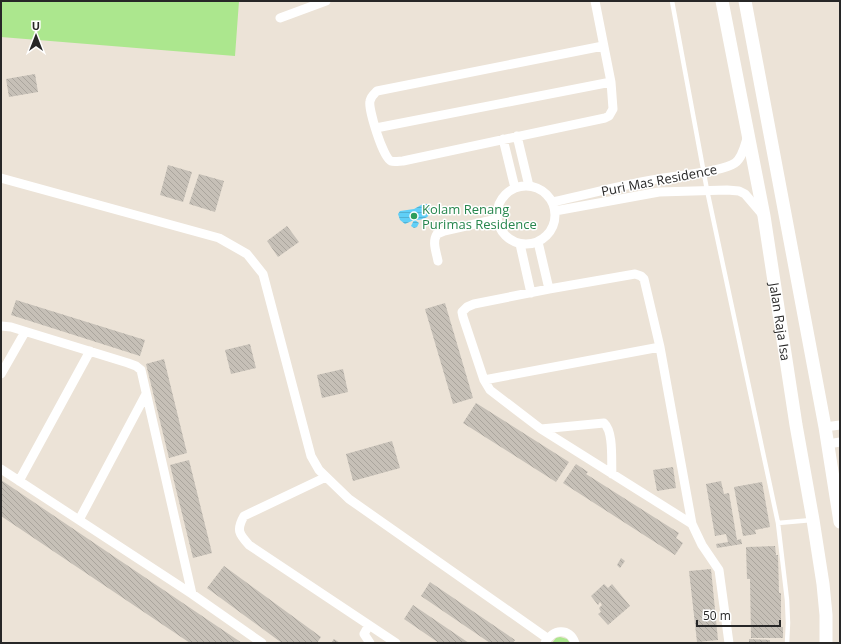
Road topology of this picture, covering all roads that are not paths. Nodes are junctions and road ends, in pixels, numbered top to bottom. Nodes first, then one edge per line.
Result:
1 (326, 1) edge
2 (595, 1) edge
3 (672, 1) edge
4 (722, 1) edge
5 (745, 1) edge
6 (280, 18) dead end
7 (754, 44) junction
8 (603, 46) junction
9 (732, 48) junction
10 (611, 82) junction
11 (376, 128) junction
12 (748, 134) junction
13 (517, 136) junction
14 (503, 139) junction
15 (704, 172) junction
16 (1, 178) edge
17 (529, 186) junction
18 (515, 188) junction
19 (707, 190) junction
20 (553, 206) junction
21 (764, 216) junction
22 (497, 220) junction
23 (538, 242) junction
24 (520, 244) junction
25 (438, 260) dead end
26 (549, 289) junction
27 (531, 293) junction
28 (1, 326) edge
29 (25, 332) junction
30 (660, 346) junction
31 (90, 351) junction
32 (1, 374) edge
33 (484, 380) junction
34 (146, 394) junction
35 (840, 425) edge
36 (825, 427) junction
37 (541, 429) junction
38 (834, 443) edge
39 (1, 469) edge
40 (612, 474) junction
41 (326, 477) junction
42 (19, 481) junction
43 (79, 520) junction
44 (813, 520) junction
45 (840, 522) edge
46 (778, 523) junction
47 (692, 524) junction
48 (192, 594) junction
49 (369, 625) junction
50 (546, 641) edge
51 (262, 643) edge
52 (370, 643) edge
53 (396, 643) edge
54 (575, 643) edge
55 (729, 643) edge
56 (787, 643) edge
57 (826, 643) edge

1 - 6 street
2 - 8 street
3 - 15 lane
4 - 9 main road, Jalan Raja Isa
5 - 7 main road, Jalan Raja Isa
7 - 9 main road
7 - 36 main road, Jalan Raja Isa
8 - 10 street
8 - 11 street
9 - 12 main road, Jalan Raja Isa
10 - 11 street
10 - 13 street
11 - 14 street
12 - 15 street, Puri Mas Residence
12 - 21 main road, Jalan Raja Isa
13 - 14 street
13 - 17 street
14 - 18 street
15 - 19 lane
15 - 20 street, Puri Mas Residence
16 - 41 street
17 - 18 street
17 - 20 street
18 - 22 street
19 - 20 street, Puri Mas Residence
19 - 21 street, Puri Mas Residence
19 - 46 lane
20 - 23 street
21 - 44 main road, Jalan Raja Isa
22 - 24 street
22 - 25 street
23 - 24 street
23 - 26 street
24 - 27 street
26 - 27 street
26 - 30 street
27 - 33 street
28 - 29 street
29 - 31 street
29 - 32 street
30 - 33 street
30 - 47 street
31 - 34 street
31 - 42 street
33 - 37 street
34 - 43 street
34 - 48 street
35 - 36 street
36 - 38 main road, Jalan Raja Isa
37 - 40 street
37 - 40 street
38 - 45 main road, Jalan Raja Isa
39 - 42 street
40 - 47 street
41 - 49 street
41 - 50 street
42 - 43 street
43 - 48 street
44 - 46 lane
44 - 57 main road, Jalan Raja Isa
46 - 56 lane
47 - 55 street
48 - 51 street
49 - 52 street
49 - 53 street
50 - 54 street

